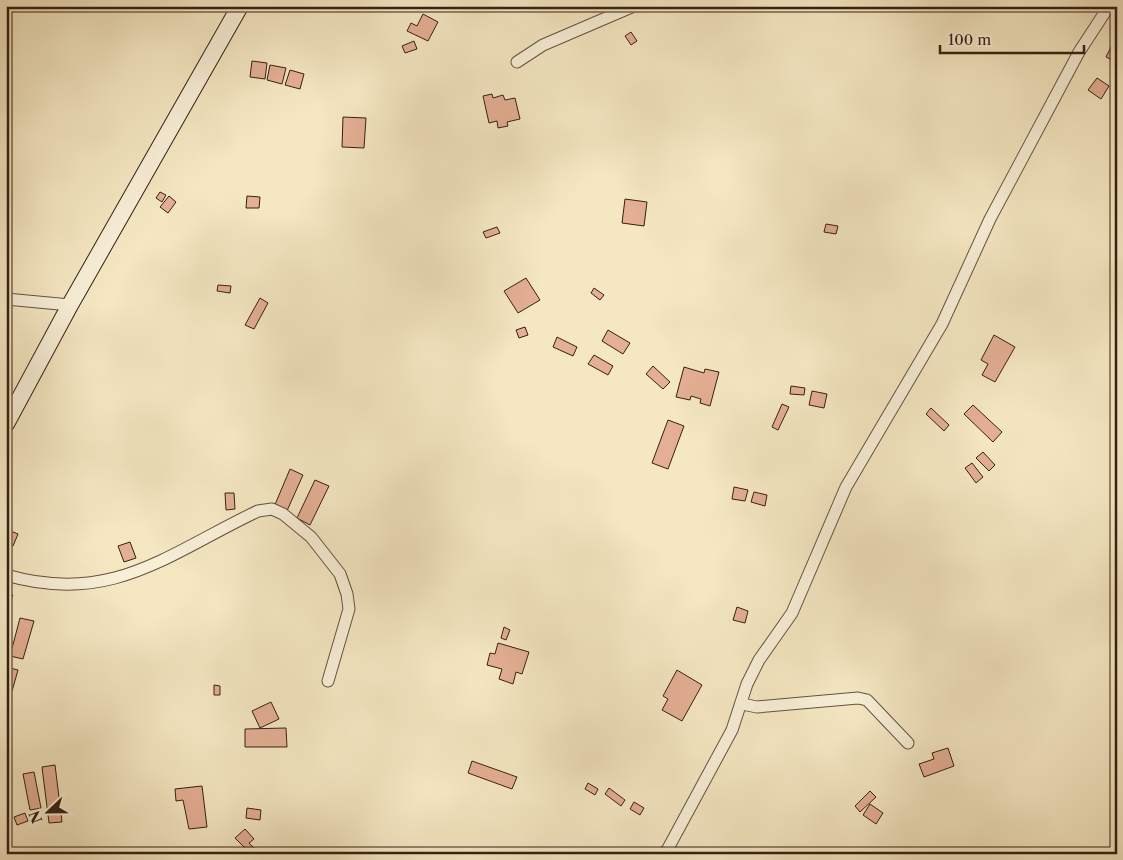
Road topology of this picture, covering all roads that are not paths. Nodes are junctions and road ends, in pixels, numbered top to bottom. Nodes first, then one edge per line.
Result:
1 (240, 6) edge
2 (634, 6) edge
3 (1109, 6) edge
4 (516, 62) dead end
5 (6, 299) edge
6 (70, 305) junction
7 (6, 424) edge
8 (6, 575) edge
9 (328, 680) dead end
10 (742, 704) junction
11 (908, 743) dead end
12 (665, 854) edge

1 - 6 street
2 - 4 street
3 - 10 street
5 - 6 street
6 - 7 street
8 - 9 street
10 - 11 street
10 - 12 street

